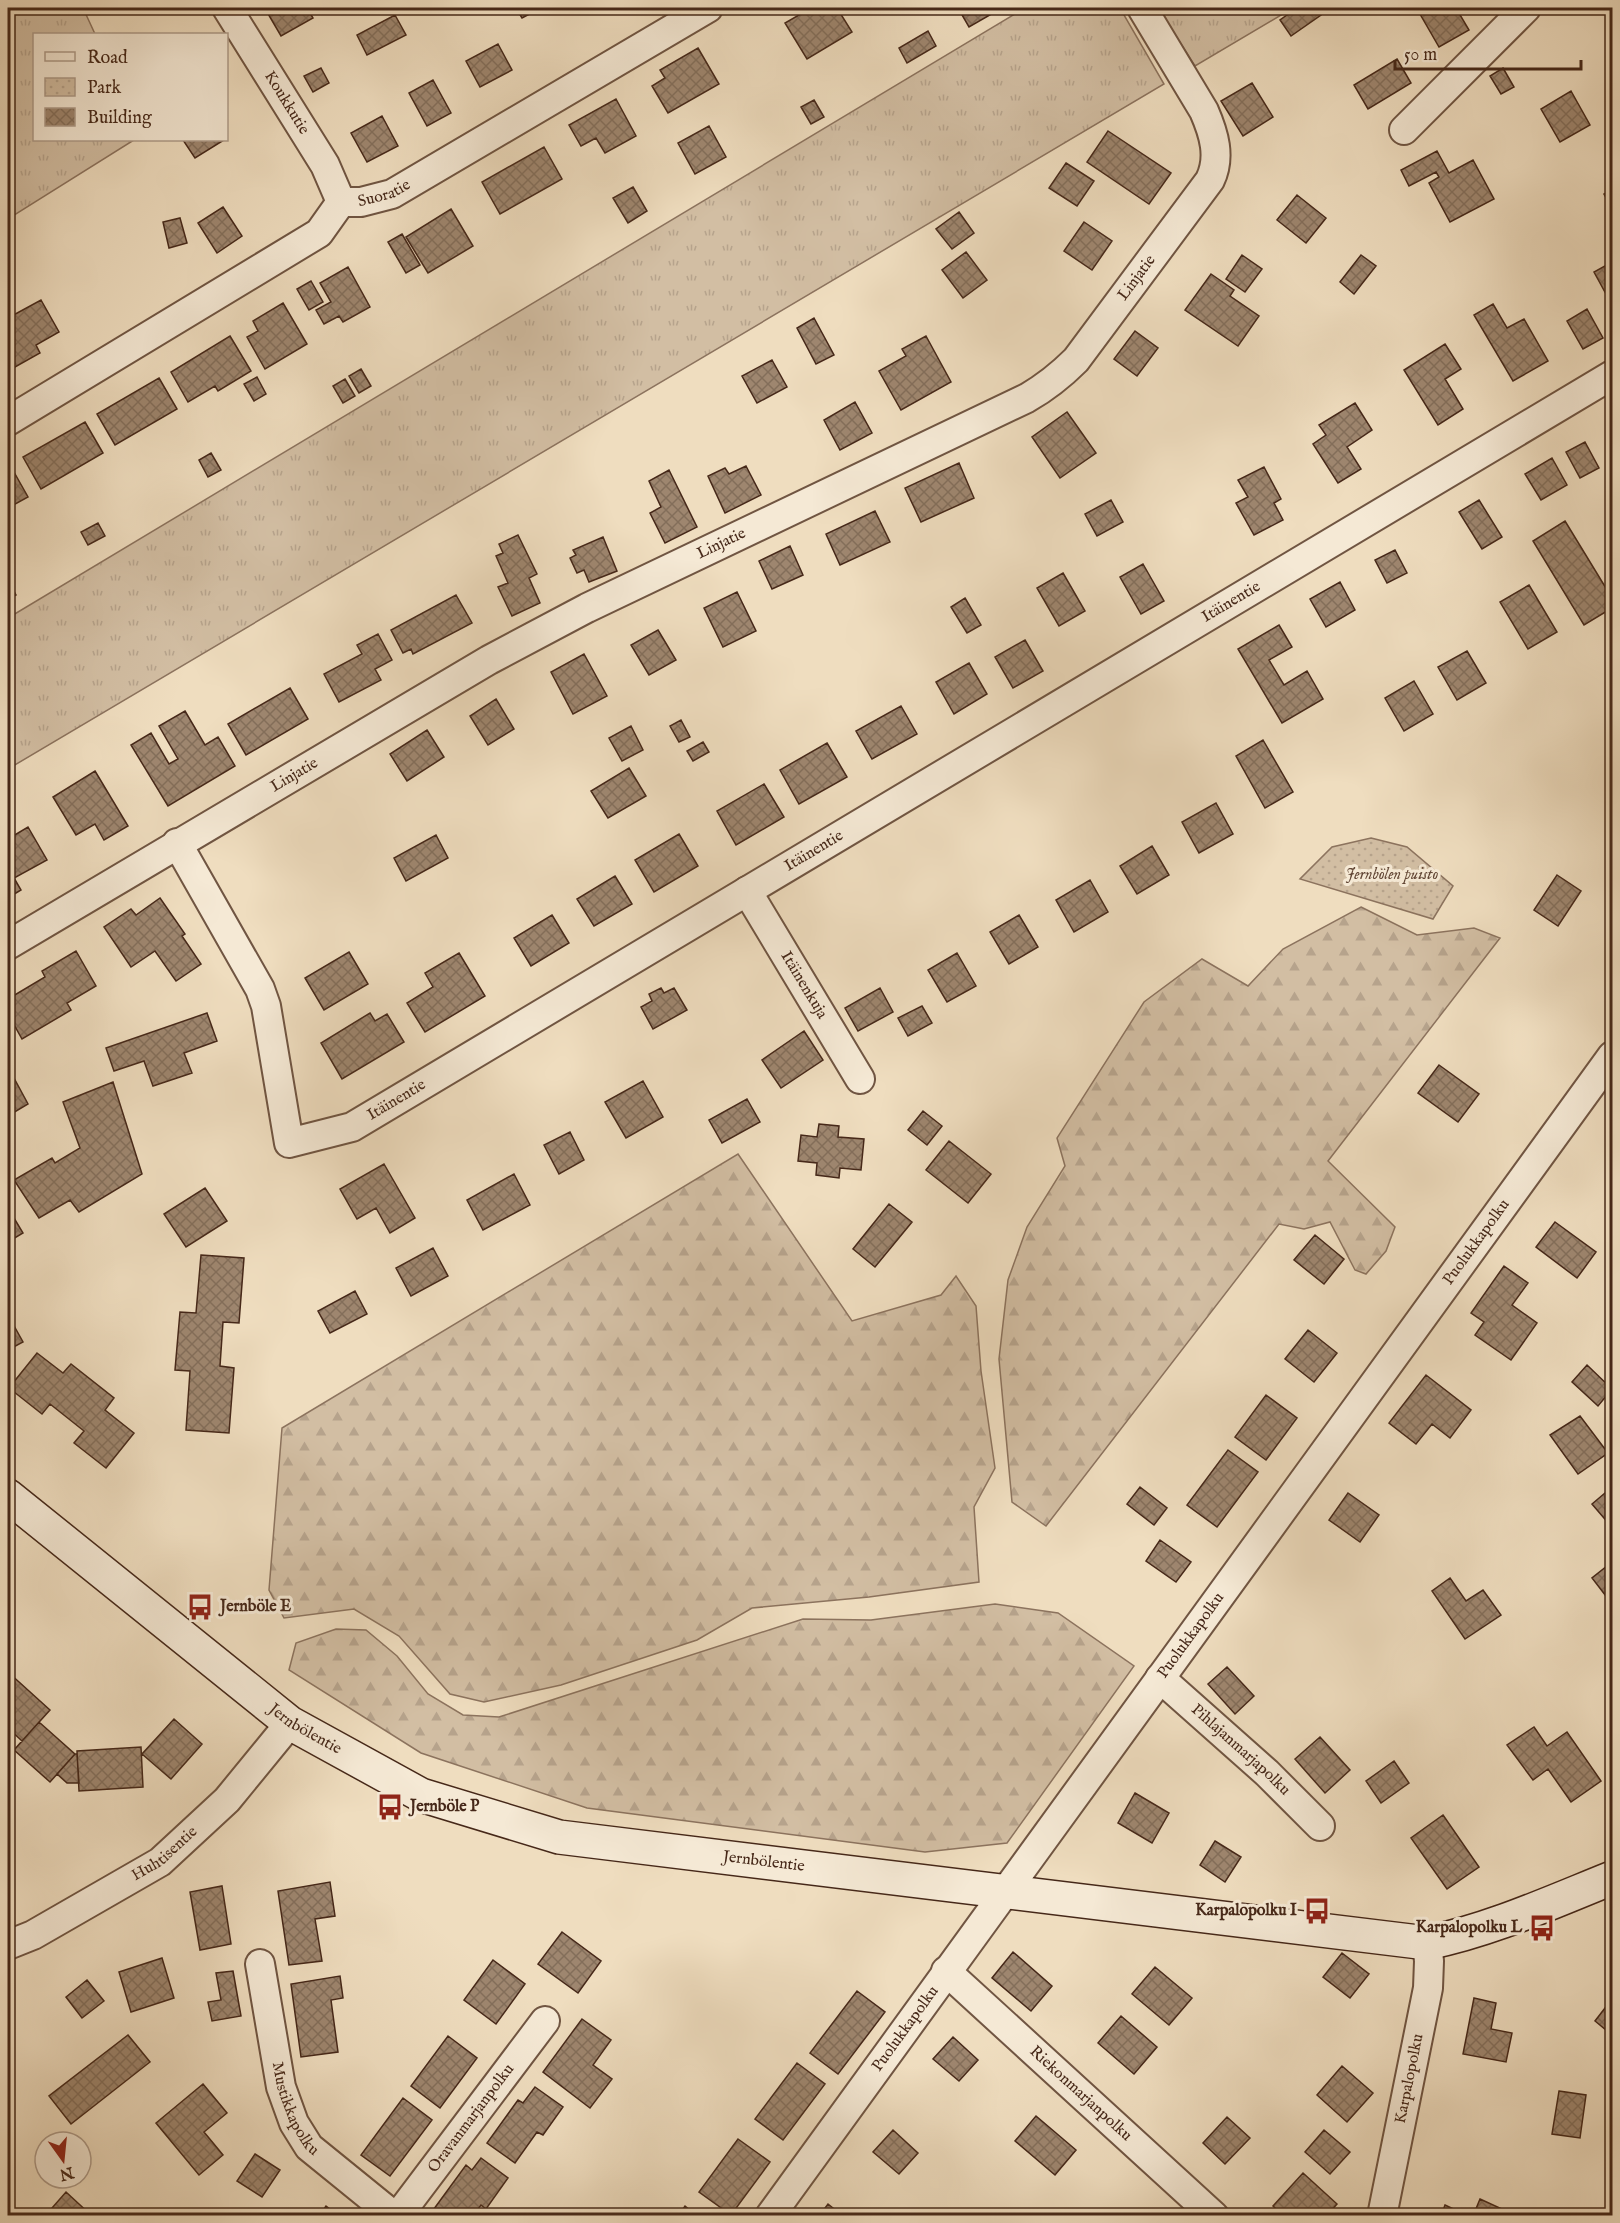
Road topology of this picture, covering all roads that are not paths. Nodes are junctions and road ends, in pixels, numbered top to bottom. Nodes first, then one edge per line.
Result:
1 (227, 8) edge
2 (708, 8) edge
3 (1142, 8) edge
4 (1526, 8) edge
5 (1404, 130) dead end
6 (341, 202) junction
7 (1612, 375) edge
8 (8, 421) edge
9 (177, 843) junction
10 (747, 891) junction
11 (8, 945) edge
12 (1612, 1056) edge
13 (860, 1079) dead end
14 (8, 1496) edge
15 (1160, 1678) junction
16 (290, 1723) junction
17 (1320, 1826) dead end
18 (1612, 1878) edge
19 (1003, 1892) junction
20 (1427, 1943) junction
21 (8, 1945) edge
22 (260, 1964) dead end
23 (946, 1971) junction
24 (545, 2021) dead end
25 (396, 2216) edge
26 (770, 2216) edge
27 (1214, 2216) edge
28 (1382, 2216) edge

1 - 6 street, Koukkutie
2 - 6 street, Suoratie
3 - 9 street, Linjatie
4 - 5 street
6 - 8 street, Suoratie
7 - 10 street, Itäinentie
9 - 10 street, Itäinentie
9 - 11 street, Linjatie
10 - 13 street, Itäinenkuja
12 - 15 street, Puolukkapolku
14 - 16 street, Jernbölentie
15 - 17 street, Pihlajanmarjapolku
15 - 19 street, Puolukkapolku
16 - 19 street, Jernbölentie
16 - 21 street, Huhtisentie
18 - 20 street, Jernbölentie
19 - 20 street, Jernbölentie
19 - 23 street, Puolukkapolku
20 - 28 street, Karpalopolku
22 - 25 street, Mustikkapolku
23 - 26 street, Puolukkapolku
23 - 27 street, Riekonmarjanpolku
24 - 25 street, Oravanmarjanpolku

